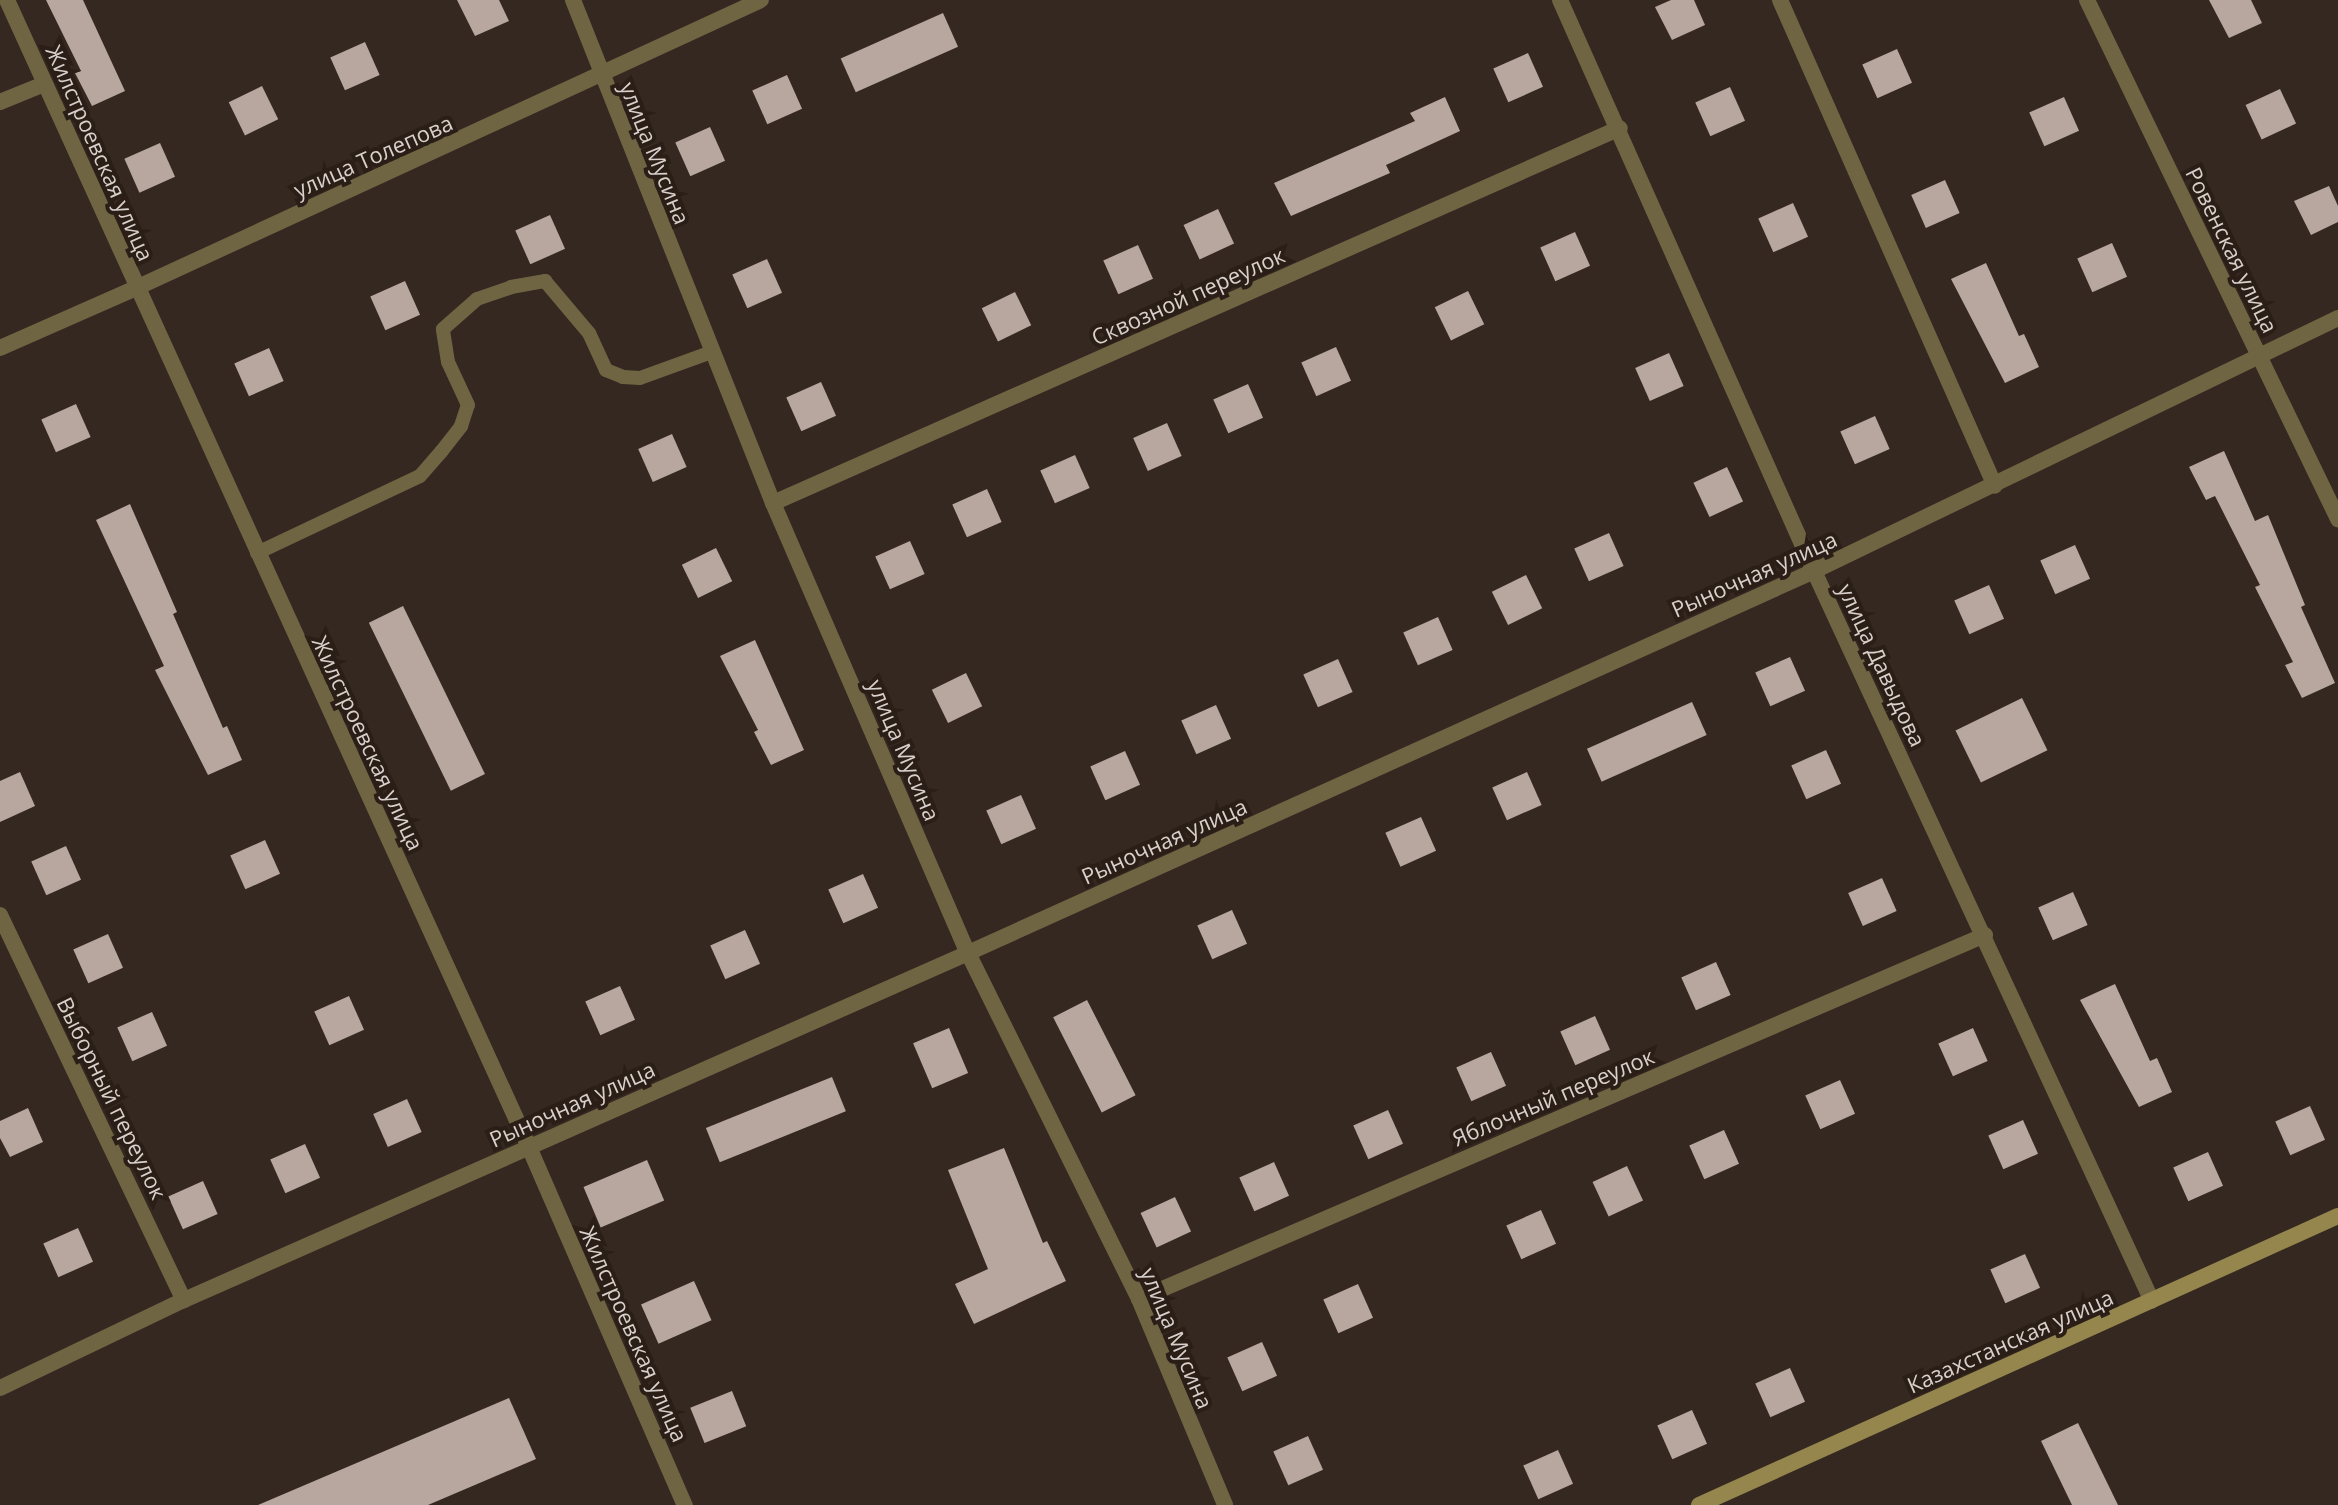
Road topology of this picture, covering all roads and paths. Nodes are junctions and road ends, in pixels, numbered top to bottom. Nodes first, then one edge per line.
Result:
1 (7, 0) edge
2 (573, 0) edge
3 (761, 0) edge
4 (1560, 0) edge
5 (1780, 0) edge
6 (2087, 0) edge
7 (601, 77) junction
8 (44, 84) junction
9 (0, 102) edge
10 (1620, 128) junction
11 (136, 288) junction
12 (2338, 318) edge
13 (0, 348) edge
14 (712, 352) junction
15 (2258, 355) junction
16 (1995, 486) junction
17 (773, 503) junction
18 (2338, 519) edge
19 (257, 553) junction
20 (1814, 571) junction
21 (0, 915) edge
22 (1985, 935) junction
23 (968, 953) junction
24 (529, 1147) junction
25 (2338, 1216) edge
26 (1139, 1299) junction
27 (184, 1300) junction
28 (2152, 1301) junction
29 (0, 1388) edge
30 (685, 1505) edge
31 (1225, 1505) edge
32 (1699, 1505) edge

1 - 8 street, Жилстроевская улица
2 - 7 street, улица Мусина
3 - 7 street, улица Толепова
4 - 10 street, улица Давыдова
5 - 16 street
6 - 15 street, Ровенская улица
7 - 11 street, улица Толепова
7 - 14 street, улица Мусина
8 - 9 street
8 - 11 street, Жилстроевская улица
10 - 17 street, Сквозной переулок
10 - 20 street, улица Давыдова
11 - 13 street, улица Толепова
11 - 19 street, Жилстроевская улица
12 - 15 street, Рыночная улица
14 - 17 street, улица Мусина
14 - 19 lane
15 - 16 street, Рыночная улица
15 - 18 street, Ровенская улица
16 - 20 street, Рыночная улица
17 - 23 street, улица Мусина
19 - 24 street, Жилстроевская улица
20 - 22 street, улица Давыдова
20 - 23 street, Рыночная улица
21 - 27 street, Выборный переулок
22 - 26 street, Яблочный переулок
22 - 28 street, улица Давыдова
23 - 24 street, Рыночная улица
23 - 26 street, улица Мусина
24 - 27 street, Рыночная улица
24 - 30 street, Жилстроевская улица
25 - 28 main road, Казахстанская улица
26 - 31 street, улица Мусина
27 - 29 street, Рыночная улица
28 - 32 main road, Казахстанская улица

